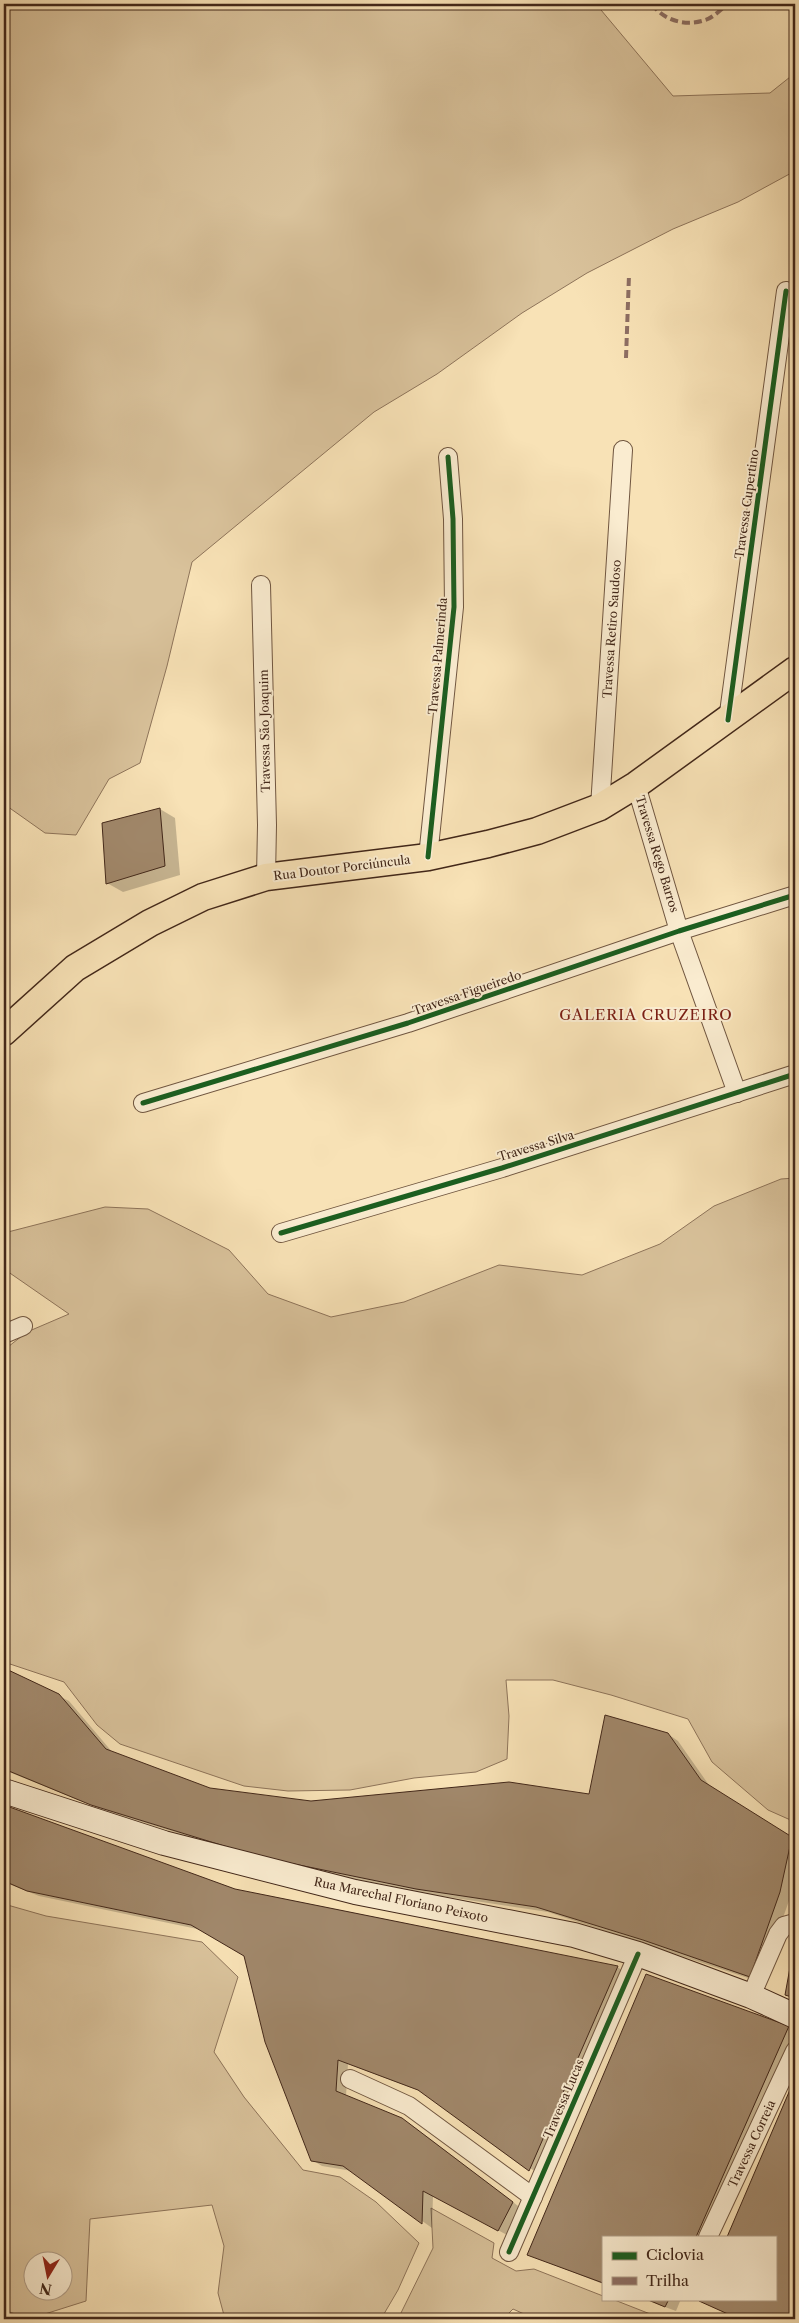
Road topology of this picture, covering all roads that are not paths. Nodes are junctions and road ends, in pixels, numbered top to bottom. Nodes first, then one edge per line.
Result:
1 (786, 291) dead end
2 (787, 353) edge
3 (623, 450) dead end
4 (448, 457) dead end
5 (262, 585) dead end
6 (795, 670) edge
7 (728, 720) junction
8 (636, 785) junction
9 (600, 807) junction
10 (428, 857) junction
11 (266, 877) junction
12 (795, 895) edge
13 (679, 930) junction
14 (4, 1032) edge
15 (795, 1074) edge
16 (737, 1093) junction
17 (143, 1103) dead end
18 (281, 1232) dead end
19 (23, 1326) dead end
20 (4, 1334) edge
21 (4, 1791) edge
22 (795, 1923) edge
23 (638, 1954) junction
24 (752, 1996) junction
25 (795, 2016) edge
26 (795, 2051) edge
27 (350, 2079) dead end
28 (533, 2197) junction
29 (708, 2236) edge
30 (509, 2252) dead end

1 - 2 street, Travessa Cupertino
2 - 7 street, Travessa Cupertino
3 - 9 street, Travessa Retiro Saudoso
4 - 10 street, Travessa Palmerinda
5 - 11 street, Travessa São Joaquim
6 - 7 main road, Rua Doutor Porciúncula
7 - 8 main road, Rua Doutor Porciúncula
8 - 9 main road, Rua Doutor Porciúncula
8 - 13 street, Travessa Rego Barros
9 - 10 main road, Rua Doutor Porciúncula
10 - 11 main road, Rua Doutor Porciúncula
11 - 14 main road, Rua Doutor Porciúncula
12 - 13 street, Travessa Figueiredo
13 - 16 street, Travessa Rego Barros
13 - 17 street, Travessa Figueiredo
15 - 16 street, Travessa Silva
16 - 18 street, Travessa Silva
19 - 20 street
21 - 23 main road, Rua Marechal Floriano Peixoto
22 - 24 street
23 - 24 main road, Rua Marechal Floriano Peixoto
23 - 28 street, Travessa Lucas
24 - 25 main road, Rua Marechal Floriano Peixoto
26 - 29 street, Travessa Correia
27 - 28 street
28 - 30 street, Travessa Lucas

